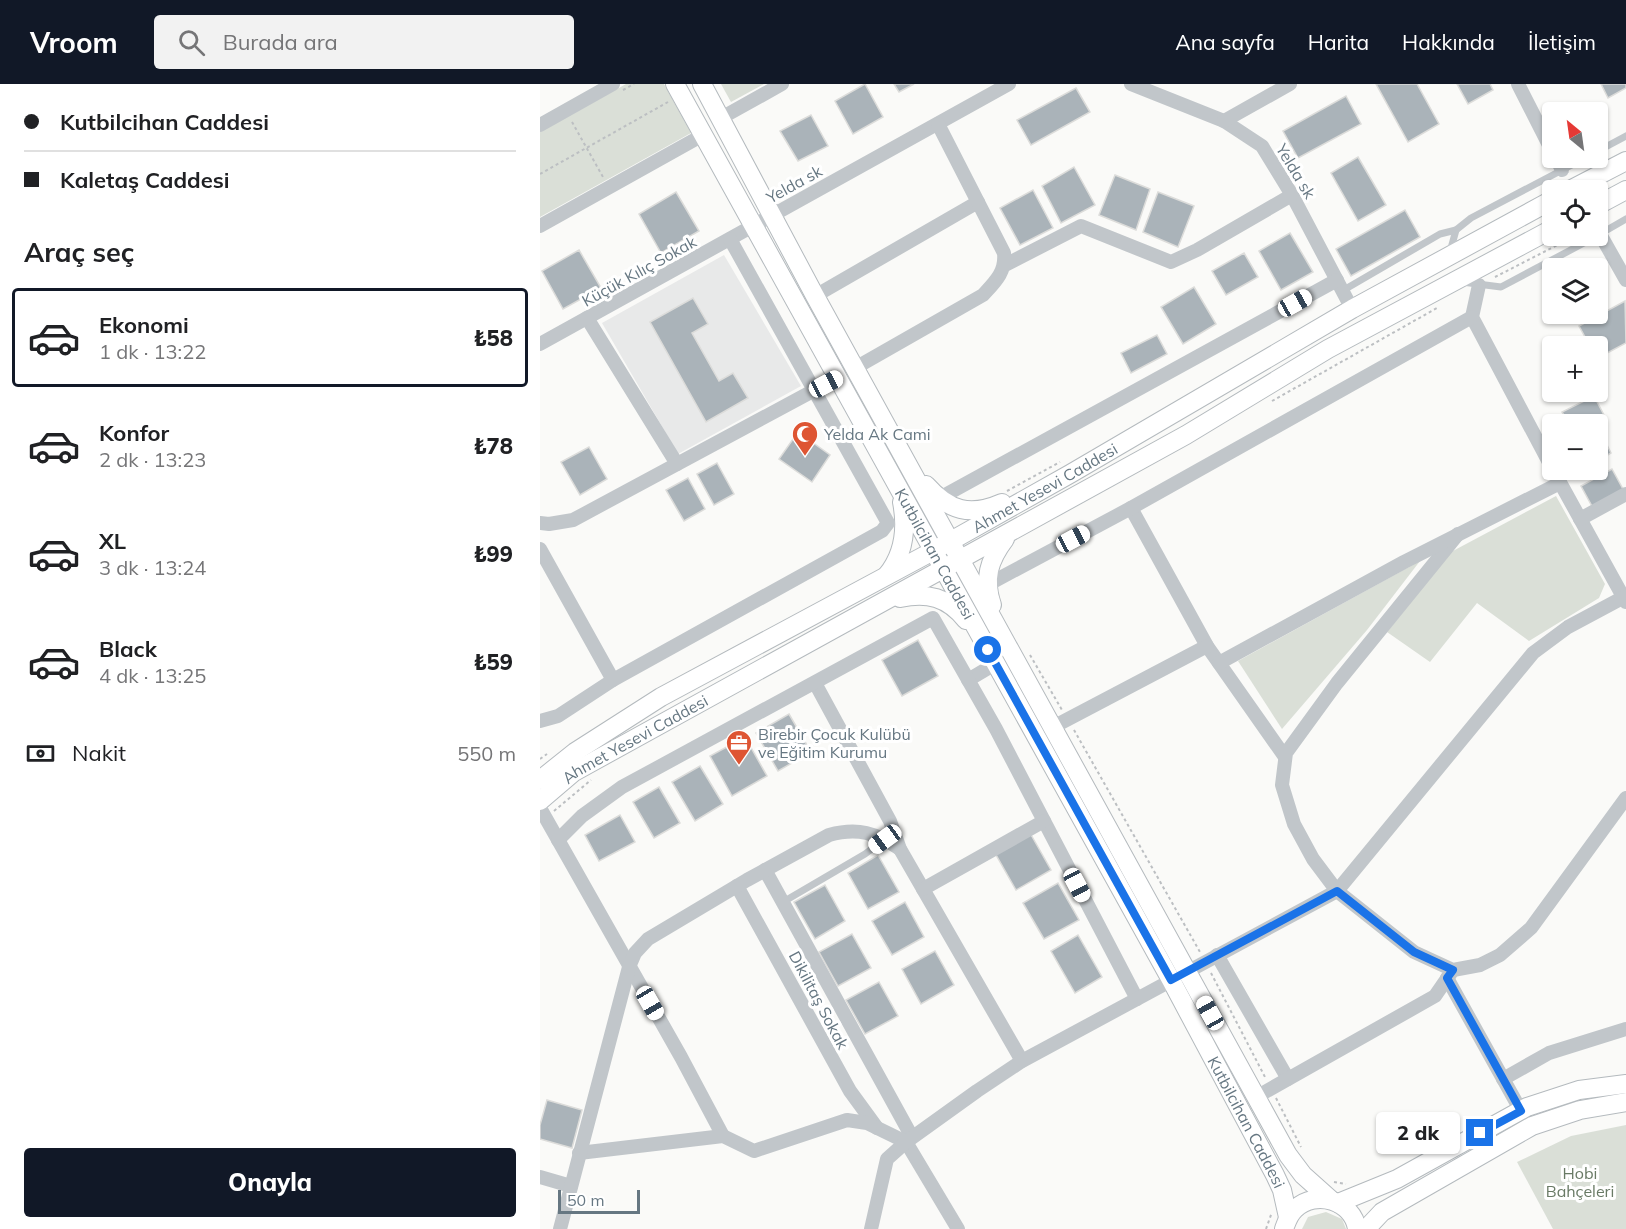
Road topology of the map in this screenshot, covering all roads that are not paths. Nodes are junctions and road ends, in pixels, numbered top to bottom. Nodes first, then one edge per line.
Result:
1 (613, 84) edge
2 (702, 84) edge
3 (782, 84) edge
4 (1009, 84) edge
5 (1131, 84) edge
6 (1290, 84) edge
7 (1518, 84) edge
8 (678, 89) edge
9 (721, 118) junction
10 (1224, 121) junction
11 (938, 124) junction
12 (540, 125) edge
13 (1542, 131) edge
14 (703, 135) junction
15 (1626, 136) edge
16 (1608, 146) edge
17 (1626, 161) edge
18 (1552, 168) edge
19 (1589, 180) edge
20 (1626, 190) edge
21 (1292, 195) junction
22 (1608, 200) edge
23 (978, 202) junction
24 (1542, 205) edge
25 (772, 215) junction
26 (1626, 219) edge
27 (540, 226) edge
28 (753, 226) junction
29 (1608, 229) edge
30 (1456, 230) junction
31 (1542, 234) edge
32 (730, 239) junction
33 (1577, 246) edge
34 (1605, 246) edge
35 (1449, 256) junction
36 (1005, 265) junction
37 (1626, 280) edge
38 (1453, 281) junction
39 (1479, 285) junction
40 (1340, 286) junction
41 (815, 296) junction
42 (1352, 309) junction
43 (1472, 317) junction
44 (587, 318) junction
45 (540, 344) edge
46 (855, 368) junction
47 (837, 378) junction
48 (814, 391) junction
49 (1542, 448) edge
50 (677, 464) junction
51 (908, 464) junction
52 (1070, 474) junction
53 (1558, 480) edge
54 (1560, 483) junction
55 (899, 490) junction
56 (1626, 494) edge
57 (938, 499) junction
58 (1131, 508) junction
59 (1580, 519) junction
60 (540, 523) edge
61 (1011, 533) junction
62 (1458, 534) junction
63 (950, 541) junction
64 (540, 549) edge
65 (933, 551) junction
66 (961, 560) junction
67 (943, 570) junction
68 (886, 577) junction
69 (987, 585) junction
70 (1625, 599) edge
71 (886, 601) junction
72 (980, 637) junction
73 (1006, 643) junction
74 (1207, 646) junction
75 (1219, 663) junction
76 (995, 664) junction
77 (613, 680) junction
78 (968, 680) junction
79 (815, 683) junction
80 (540, 721) edge
81 (1060, 723) junction
82 (1286, 758) junction
83 (540, 780) edge
84 (1626, 798) edge
85 (540, 801) edge
86 (540, 807) edge
87 (1044, 821) junction
88 (885, 839) junction
89 (558, 840) junction
90 (900, 849) junction
91 (765, 870) junction
92 (737, 885) junction
93 (923, 889) junction
94 (1337, 891) junction
95 (783, 902) junction
96 (1211, 958) junction
97 (629, 967) junction
98 (1187, 971) junction
99 (1450, 974) junction
100 (1171, 980) junction
101 (1137, 999) junction
102 (1626, 1029) edge
103 (1023, 1061) junction
104 (1288, 1079) junction
105 (1503, 1079) junction
106 (1626, 1084) edge
107 (1264, 1092) junction
108 (1626, 1102) edge
109 (1521, 1111) junction
110 (877, 1128) junction
111 (723, 1136) junction
112 (909, 1140) junction
113 (579, 1153) junction
114 (540, 1178) edge
115 (571, 1186) junction
116 (1335, 1201) junction
117 (1285, 1226) edge
118 (560, 1229) edge
119 (871, 1229) edge
120 (958, 1229) edge
121 (1358, 1229) edge
122 (1366, 1229) edge

1 - 12 street
2 - 9 main road, Kutbilcihan Caddesi
3 - 9 street
4 - 11 street, Yelda sk
5 - 10 street, Yelda sk
6 - 10 street
7 - 13 street
8 - 14 main road, Kutbilcihan Caddesi
9 - 25 main road, Kutbilcihan Caddesi
10 - 21 street, Yelda sk
11 - 23 street
11 - 25 street, Yelda sk
14 - 27 street
14 - 28 main road, Kutbilcihan Caddesi
15 - 16 lane
17 - 19 main road
18 - 30 lane
20 - 22 main road
21 - 36 street
21 - 40 street, Yelda sk
23 - 36 street
23 - 41 street
24 - 35 main road, Ahmet Yesevi Caddesi
25 - 28 street, Yelda sk
25 - 41 main road, Kutbilcihan Caddesi
26 - 29 lane
28 - 32 street, Küçük Kılıç Sokak
28 - 47 main road, Kutbilcihan Caddesi
30 - 35 lane
30 - 40 lane
31 - 38 main road, Ahmet Yesevi Caddesi
32 - 44 street, Küçük Kılıç Sokak
32 - 48 street
33 - 39 lane
34 - 37 street
35 - 42 main road, Ahmet Yesevi Caddesi
36 - 46 street
38 - 39 lane
38 - 61 main road, Ahmet Yesevi Caddesi
39 - 43 street
40 - 42 street, Yelda sk
40 - 57 street
41 - 46 main road, Kutbilcihan Caddesi
42 - 52 main road, Ahmet Yesevi Caddesi
43 - 49 street
43 - 58 street
44 - 45 street, Küçük Kılıç Sokak
44 - 50 street
46 - 51 main road, Kutbilcihan Caddesi
47 - 48 street
47 - 55 main road, Kutbilcihan Caddesi
48 - 50 street
48 - 77 street
50 - 60 street
51 - 57 main road
51 - 63 main road, Kutbilcihan Caddesi
52 - 57 main road
52 - 63 main road, Ahmet Yesevi Caddesi
53 - 54 street
54 - 59 street
54 - 62 street
55 - 65 main road, Kutbilcihan Caddesi
55 - 68 main road
56 - 59 street
58 - 69 street
58 - 74 street
59 - 70 street
61 - 66 main road, Ahmet Yesevi Caddesi
61 - 69 main road
62 - 75 street
62 - 82 street
63 - 65 main road, Ahmet Yesevi Caddesi
63 - 66 main road, Kutbilcihan Caddesi
64 - 77 street
65 - 67 main road, Kutbilcihan Caddesi
65 - 68 main road, Ahmet Yesevi Caddesi
66 - 67 main road, Ahmet Yesevi Caddesi
66 - 73 main road, Kutbilcihan Caddesi
67 - 71 main road, Ahmet Yesevi Caddesi
67 - 72 main road, Kutbilcihan Caddesi
68 - 83 main road, Ahmet Yesevi Caddesi
69 - 73 main road
70 - 94 street
71 - 72 main road
71 - 85 main road, Ahmet Yesevi Caddesi
72 - 76 main road, Kutbilcihan Caddesi
73 - 81 main road, Kutbilcihan Caddesi
74 - 75 street
74 - 81 street
75 - 82 street
76 - 78 street
76 - 100 main road, Kutbilcihan Caddesi
77 - 80 street
78 - 79 street
78 - 87 street
79 - 89 street
79 - 90 street
81 - 98 main road, Kutbilcihan Caddesi
82 - 94 street
84 - 99 street
86 - 89 street
87 - 93 street
87 - 101 street
88 - 90 street
88 - 91 street
88 - 95 lane
89 - 97 street
90 - 93 street
91 - 92 street
91 - 95 street
92 - 97 street
92 - 110 street, Dikilitaş Sokak
93 - 103 street
94 - 96 street
94 - 99 street
95 - 112 street
96 - 98 street
96 - 104 street
97 - 111 street
97 - 113 street
98 - 100 street
98 - 107 main road, Kutbilcihan Caddesi
99 - 104 street
99 - 105 street
100 - 101 street
100 - 117 main road, Kutbilcihan Caddesi
101 - 103 street
102 - 105 street
103 - 112 street
104 - 107 street
105 - 109 street
106 - 109 main road
107 - 116 main road, Kutbilcihan Caddesi
108 - 122 main road
109 - 116 main road
110 - 111 street
110 - 112 street
111 - 113 street
112 - 119 street
112 - 120 street
113 - 115 street
114 - 115 street
115 - 118 street
116 - 117 main road
116 - 121 main road, Kutbilcihan Caddesi

